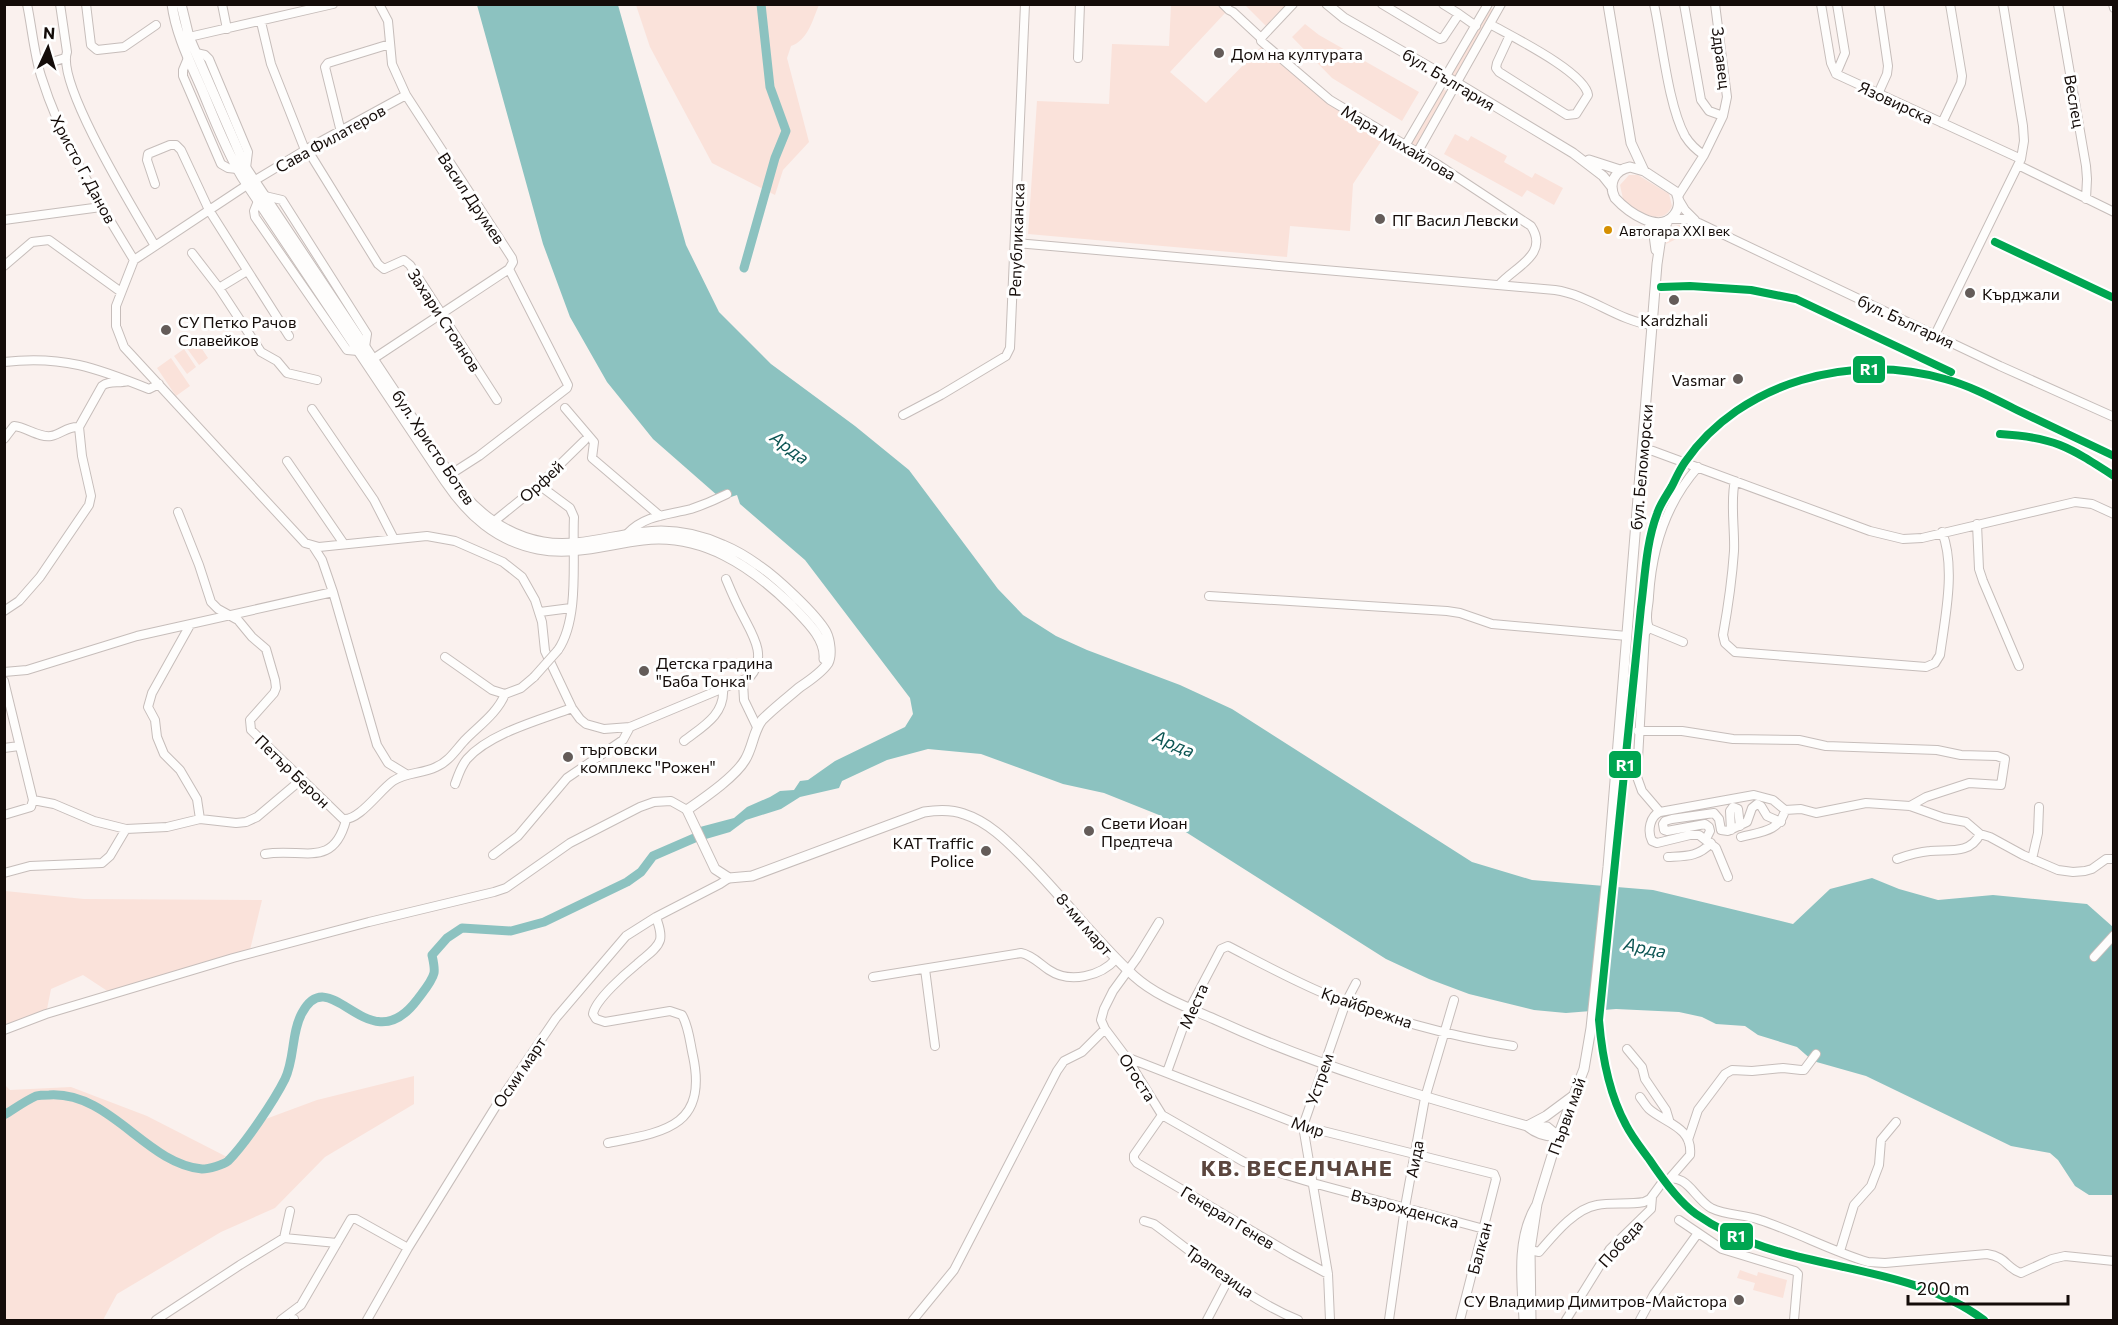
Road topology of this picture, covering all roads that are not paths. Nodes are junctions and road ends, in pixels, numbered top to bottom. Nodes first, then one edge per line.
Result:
1 (27, 4) edge
2 (60, 4) edge
3 (86, 4) edge
4 (172, 4) edge
5 (182, 4) edge
6 (222, 4) edge
7 (333, 4) edge
8 (379, 4) edge
9 (1025, 4) edge
10 (1080, 4) edge
11 (1223, 4) edge
12 (1240, 4) edge
13 (1293, 4) edge
14 (1327, 4) edge
15 (1382, 4) edge
16 (1443, 4) edge
17 (1488, 4) edge
18 (1501, 4) edge
19 (1608, 4) edge
20 (1654, 4) edge
21 (1684, 4) edge
22 (1715, 4) edge
23 (1821, 4) edge
24 (1837, 4) edge
25 (1880, 4) edge
26 (1950, 4) edge
27 (2003, 4) edge
28 (2058, 4) edge
29 (1233, 12) junction
30 (1459, 14) junction
31 (261, 22) junction
32 (1490, 24) junction
33 (156, 25) dead end
34 (1476, 26) junction
35 (226, 29) junction
36 (1510, 35) junction
37 (189, 37) junction
38 (1261, 38) junction
39 (390, 44) junction
40 (192, 56) junction
41 (65, 58) junction
42 (1078, 58) dead end
43 (52, 62) dead end
44 (1836, 74) junction
45 (1446, 76) junction
46 (1457, 83) junction
47 (1878, 94) junction
48 (406, 95) junction
49 (1724, 113) junction
50 (1942, 123) junction
51 (340, 132) junction
52 (1631, 143) junction
53 (1405, 146) junction
54 (306, 149) junction
55 (1417, 153) junction
56 (1573, 153) junction
57 (1704, 154) junction
58 (2019, 162) junction
59 (242, 168) junction
60 (1623, 169) junction
61 (1644, 171) junction
62 (250, 183) junction
63 (155, 184) dead end
64 (1611, 186) junction
65 (1676, 195) junction
66 (262, 199) junction
67 (2086, 199) junction
68 (101, 207) junction
69 (209, 210) junction
70 (2114, 212) edge
71 (4, 220) edge
72 (1669, 220) junction
73 (1648, 221) junction
74 (1699, 222) junction
75 (1016, 243) junction
76 (155, 246) junction
77 (192, 254) dead end
78 (134, 260) junction
79 (1657, 264) junction
80 (4, 266) edge
81 (509, 269) junction
82 (1518, 269) junction
83 (246, 271) junction
84 (1498, 285) junction
85 (1522, 286) junction
86 (219, 288) junction
87 (121, 292) junction
88 (440, 314) junction
89 (1652, 325) junction
90 (1935, 335) junction
91 (289, 336) dead end
92 (361, 349) junction
93 (370, 361) junction
94 (4, 362) edge
95 (316, 380) dead end
96 (128, 381) junction
97 (159, 384) junction
98 (497, 400) dead end
99 (565, 408) dead end
100 (312, 409) dead end
101 (903, 415) dead end
102 (2114, 417) edge
103 (79, 427) junction
104 (4, 439) edge
105 (584, 441) dead end
106 (1642, 450) junction
107 (287, 461) dead end
108 (1698, 467) junction
109 (451, 474) junction
110 (1735, 481) junction
111 (539, 484) junction
112 (727, 494) dead end
113 (178, 512) dead end
114 (2114, 514) edge
115 (660, 516) junction
116 (497, 519) dead end
117 (1977, 524) junction
118 (1942, 532) junction
119 (628, 533) junction
120 (394, 539) junction
121 (344, 544) junction
122 (310, 545) junction
123 (573, 547) junction
124 (726, 579) dead end
125 (333, 592) junction
126 (1209, 596) dead end
127 (5, 608) edge
128 (571, 608) junction
129 (540, 612) junction
130 (232, 616) junction
131 (190, 625) junction
132 (1649, 628) junction
133 (1627, 636) junction
134 (1683, 642) dead end
135 (445, 657) dead end
136 (2019, 666) dead end
137 (820, 670) junction
138 (4, 672) edge
139 (4, 681) edge
140 (743, 682) junction
141 (723, 689) junction
142 (505, 694) junction
143 (572, 708) junction
144 (630, 727) junction
145 (758, 727) junction
146 (1638, 731) junction
147 (684, 741) dead end
148 (19, 746) junction
149 (4, 748) edge
150 (406, 774) junction
151 (302, 779) junction
152 (455, 784) dead end
153 (33, 800) junction
154 (1910, 806) junction
155 (2039, 807) dead end
156 (1785, 810) junction
157 (1660, 812) junction
158 (5, 814) edge
159 (689, 815) junction
160 (200, 819) junction
161 (346, 820) junction
162 (1780, 822) junction
163 (1740, 826) junction
164 (126, 829) junction
165 (1731, 830) junction
166 (1980, 834) junction
167 (1741, 837) dead end
168 (1709, 841) junction
169 (266, 854) dead end
170 (493, 855) dead end
171 (1668, 857) dead end
172 (1897, 859) dead end
173 (2032, 859) junction
174 (2114, 859) edge
175 (4, 873) edge
176 (1728, 877) dead end
177 (729, 878) junction
178 (656, 916) junction
179 (1159, 922) dead end
180 (2114, 935) edge
181 (1228, 946) joint
182 (2094, 957) dead end
183 (1116, 959) junction
184 (925, 969) junction
185 (1128, 970) junction
186 (873, 977) dead end
187 (1356, 983) dead end
188 (1454, 1000) dead end
189 (1346, 1002) junction
190 (1190, 1008) junction
191 (1591, 1028) joint
192 (1105, 1029) junction
193 (4, 1030) edge
194 (1445, 1033) junction
195 (935, 1046) dead end
196 (1513, 1046) dead end
197 (1627, 1049) dead end
198 (1816, 1054) dead end
199 (1126, 1057) junction
200 (1323, 1065) junction
201 (1167, 1072) junction
202 (1575, 1094) junction
203 (1640, 1097) dead end
204 (1425, 1098) junction
205 (1162, 1115) junction
206 (1669, 1120) junction
207 (1896, 1122) dead end
208 (1303, 1126) junction
209 (1527, 1126) junction
210 (1539, 1134) junction
211 (1558, 1136) junction
212 (1688, 1140) junction
213 (608, 1143) dead end
214 (1553, 1152) junction
215 (1414, 1153) junction
216 (1134, 1155) joint
217 (1496, 1175) joint
218 (1670, 1178) junction
219 (1313, 1184) junction
220 (1652, 1197) junction
221 (1537, 1204) junction
222 (1405, 1207) junction
223 (290, 1211) dead end
224 (1679, 1220) dead end
225 (1144, 1221) dead end
226 (1484, 1229) junction
227 (1698, 1233) junction
228 (284, 1238) junction
229 (337, 1243) junction
230 (408, 1248) junction
231 (1530, 1250) junction
232 (1839, 1251) junction
233 (2114, 1260) edge
234 (1328, 1274) junction
235 (1228, 1280) junction
236 (156, 1320) edge
237 (282, 1320) edge
238 (295, 1320) edge
239 (367, 1320) edge
240 (913, 1320) edge
241 (1207, 1320) edge
242 (1298, 1320) edge
243 (1330, 1320) edge
244 (1389, 1320) edge
245 (1460, 1320) edge
246 (1524, 1320) edge
247 (1531, 1320) edge
248 (1566, 1320) edge
249 (1640, 1320) edge
250 (1794, 1320) edge

1 - 68 street, Христо Г. Данов
2 - 41 street
3 - 33 street
4 - 40 main road, бул. Христо Ботев
5 - 37 main road, бул. Христо Ботев
6 - 35 street
7 - 31 street
8 - 39 street, Васил Друмев
9 - 75 street, Републиканска
10 - 42 street
11 - 29 street, Мара Михайлова
12 - 29 street
13 - 38 street
14 - 45 main road, бул. България
15 - 30 street
16 - 30 street
17 - 34 street
18 - 32 street
19 - 52 main road
20 - 57 street
21 - 49 street
22 - 49 street, Здравец
23 - 44 street
24 - 44 street
25 - 47 street
26 - 50 street
27 - 58 street
28 - 67 street, Веслец
29 - 38 street, Мара Михайлова
30 - 34 street
31 - 35 street
31 - 54 street
32 - 36 street
32 - 46 street
34 - 45 street
35 - 37 street
36 - 36 street
37 - 40 main road, бул. Христо Ботев
38 - 53 street, Мара Михайлова
39 - 48 street, Васил Друмев
39 - 51 street
40 - 59 main road, бул. Христо Ботев
40 - 59 street
41 - 43 street
41 - 76 street
44 - 47 street, Язовирска
45 - 46 main road, бул. България
45 - 53 street
46 - 55 street
46 - 56 main road, бул. България
47 - 50 street, Язовирска
48 - 51 street, Сава Филатеров
48 - 81 street, Васил Друмев
49 - 57 street
50 - 58 street, Язовирска
51 - 54 street, Сава Филатеров
52 - 60 main road
52 - 61 main road
53 - 55 street, Мара Михайлова
54 - 62 street, Сава Филатеров
54 - 88 street, Захари Стоянов
55 - 82 street, Мара Михайлова
56 - 60 main road, бул. България
56 - 64 main road, бул. България
57 - 65 street
58 - 67 street, Язовирска
58 - 90 street
59 - 62 main road, бул. Христо Ботев
60 - 61 main road
60 - 64 main road
61 - 65 main road
62 - 66 main road, бул. Христо Ботев
62 - 69 street, Сава Филатеров
63 - 69 street
64 - 73 main road
65 - 72 main road
65 - 74 street, бул. България
66 - 92 main road, бул. Христо Ботев
66 - 92 street
67 - 70 street, Язовирска
68 - 71 street
68 - 78 street, Христо Г. Данов
69 - 76 street, Сава Филатеров
69 - 83 street
72 - 73 main road
72 - 74 street, бул. България
72 - 79 main road, бул. Беломорски
73 - 79 main road, бул. Беломорски
74 - 90 street, бул. България
75 - 84 street
75 - 101 street, Републиканска
76 - 78 street, Сава Филатеров
77 - 86 street
78 - 87 street
79 - 89 main road, бул. Беломорски
80 - 87 street
81 - 88 street
81 - 109 street, Васил Друмев
82 - 84 street, Мара Михайлова
82 - 85 street
83 - 86 street
83 - 91 street
84 - 85 street
85 - 89 street
86 - 95 street
87 - 97 street
88 - 93 street
88 - 98 street, Захари Стоянов
89 - 106 main road, бул. Беломорски
90 - 102 street, бул. България
92 - 93 main road, бул. Христо Ботев
93 - 109 main road, бул. Христо Ботев
93 - 123 main road, бул. Христо Ботев
94 - 96 street
96 - 97 street
96 - 103 street
97 - 122 street
99 - 115 street
100 - 120 street
103 - 104 street
103 - 127 street
105 - 111 street, Орфей
106 - 108 street
106 - 133 main road, бул. Беломорски
107 - 121 street
108 - 110 street
108 - 132 street
109 - 123 main road, бул. Христо Ботев
110 - 118 street
110 - 118 street
111 - 116 street, Орфей
111 - 123 street, Петър Берон
112 - 115 street
113 - 130 street, Петър Берон
114 - 117 street
115 - 119 street
117 - 118 street
117 - 136 street
119 - 123 main road, бул. Христо Ботев
119 - 137 main road, бул. Христо Ботев
120 - 121 street
120 - 129 street
121 - 122 street
122 - 125 street
123 - 128 street, Петър Берон
123 - 137 main road, бул. Христо Ботев
124 - 140 street
125 - 130 street
125 - 150 street
126 - 133 street
128 - 129 street
128 - 142 street, Петър Берон, bridge
129 - 143 street
130 - 131 street
130 - 151 street, Петър Берон
131 - 138 street
131 - 160 street
132 - 134 street
132 - 146 street
133 - 191 main road, бул. Беломорски
135 - 142 street
137 - 145 main road, бул. Христо Ботев
139 - 148 street
140 - 141 street
140 - 145 street
141 - 144 street
141 - 147 street
142 - 150 street, Петър Берон
143 - 144 street
143 - 152 street
144 - 170 street
145 - 159 main road, бул. Христо Ботев
146 - 154 street
146 - 157 street
148 - 149 street
148 - 153 street
150 - 161 street, Петър Берон
151 - 160 street
151 - 161 street, Петър Берон
153 - 158 street
153 - 164 street
154 - 156 street
154 - 166 street
155 - 173 street
156 - 157 street
156 - 162 street
157 - 168 street
159 - 177 main road
159 - 193 street
160 - 164 street
161 - 169 street
162 - 163 street
162 - 167 street
163 - 165 street
163 - 165 street
164 - 175 street
165 - 168 street
166 - 172 street
166 - 173 street
168 - 171 street
168 - 176 street
173 - 174 street
177 - 178 street, Осми март
177 - 183 main road, 8-ми март
178 - 213 street
178 - 230 street, Осми март
179 - 185 street
180 - 182 street
181 - 189 street, Крайбрежна
181 - 190 street, Места
183 - 184 street
183 - 185 main road, 8-ми март
184 - 186 street
184 - 195 street
185 - 190 main road, 8-ми март
185 - 192 street
187 - 189 street, Устрем
188 - 194 street, Аида
189 - 194 street, Крайбрежна
189 - 200 street, Устрем
190 - 200 main road, 8-ми март
190 - 201 street, Места
191 - 202 main road, Първи май
192 - 199 street, Огоста
192 - 240 street
194 - 196 street, Крайбрежна
194 - 204 street, Аида
197 - 206 street
198 - 212 street, Победа
199 - 201 street, Мир
199 - 205 street, Огоста
200 - 204 main road, 8-ми март
200 - 208 street, Устрем
201 - 208 street, Мир
202 - 209 main road
202 - 211 main road, Първи май
203 - 206 street
204 - 209 main road, 8-ми март
204 - 215 street, Аида
205 - 216 street, Огоста
205 - 219 street, Възрожденска
206 - 212 street
207 - 232 street
208 - 215 street, Мир
208 - 219 street, Устрем
209 - 210 main road
209 - 211 main road
210 - 211 main road
210 - 214 main road
211 - 214 main road, Първи май
212 - 218 street, Победа
214 - 221 main road, Първи май
215 - 217 street, Мир
215 - 222 street, Аида
216 - 234 street, Генерал Генев
217 - 226 street, Балкан
218 - 220 street, Победа
218 - 232 street
219 - 222 street, Възрожденска
219 - 234 street, Устрем
220 - 231 street
220 - 248 street, Победа
221 - 231 main road, Първи май
221 - 246 main road, Първи май
222 - 226 street, Възрожденска
222 - 244 street, Аида
223 - 228 street
224 - 227 street
225 - 235 street, Трапезица
226 - 245 street, Балкан
227 - 249 street
227 - 250 street
228 - 229 street
228 - 236 street
229 - 230 street
229 - 237 street
230 - 239 street, Осми март
231 - 247 main road, Първи май
232 - 233 street
234 - 243 street, Устрем
235 - 241 street
235 - 242 street, Трапезица
237 - 238 street

